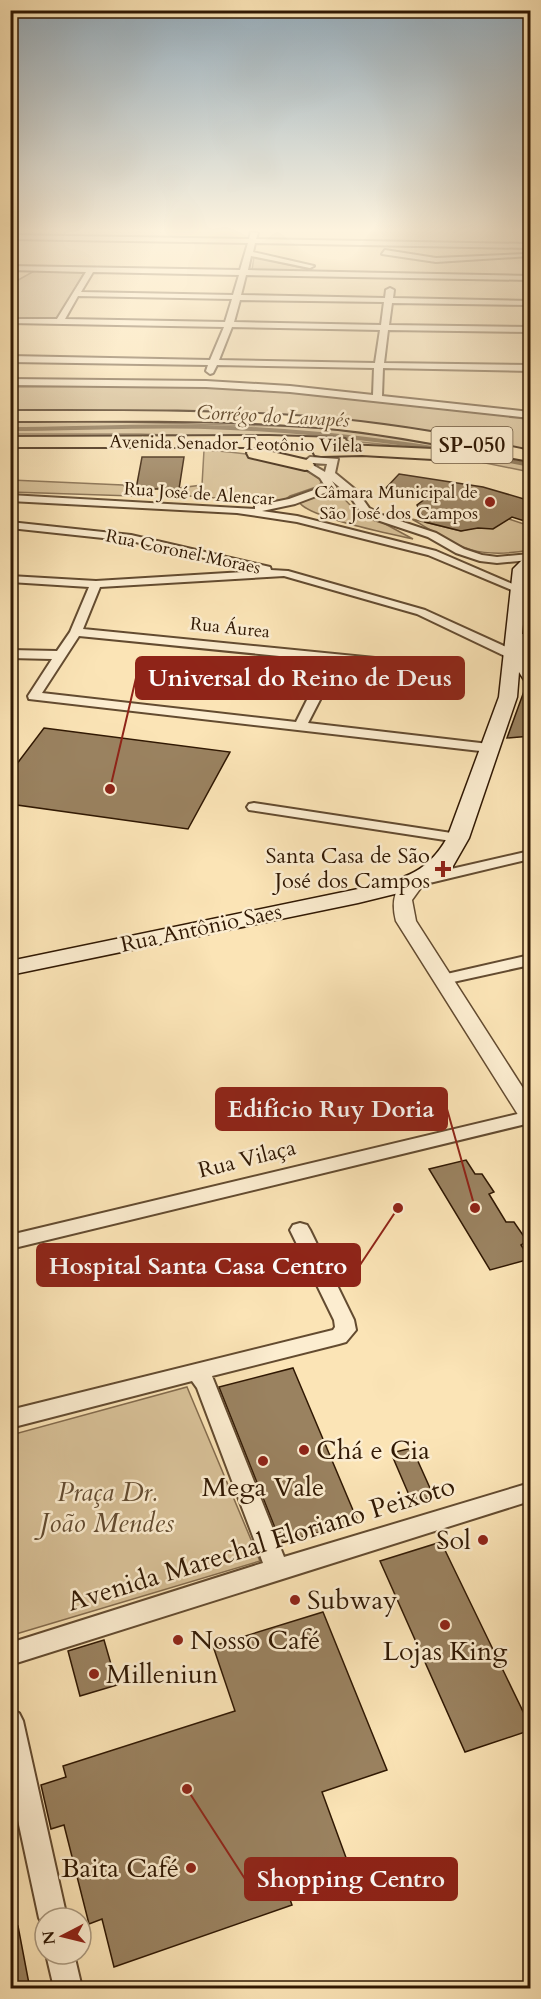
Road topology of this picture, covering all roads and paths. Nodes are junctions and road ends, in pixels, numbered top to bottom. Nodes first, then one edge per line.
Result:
1 (228, 325) edge
2 (296, 325) edge
3 (386, 327) junction
4 (531, 330) edge
5 (10, 359) edge
6 (213, 361) junction
7 (379, 365) junction
8 (531, 368) edge
9 (10, 382) edge
10 (206, 384) junction
11 (377, 399) junction
12 (531, 415) edge
13 (10, 416) edge
14 (10, 442) edge
15 (58, 442) junction
16 (226, 448) junction
17 (371, 451) junction
18 (433, 454) junction
19 (531, 456) edge
20 (334, 461) junction
21 (478, 463) dead end
22 (305, 465) junction
23 (10, 498) edge
24 (291, 502) junction
25 (237, 510) junction
26 (297, 519) junction
27 (10, 525) edge
28 (460, 551) junction
29 (432, 553) junction
30 (531, 559) edge
31 (284, 573) junction
32 (10, 579) edge
33 (96, 584) junction
34 (518, 589) junction
35 (531, 608) edge
36 (76, 632) junction
37 (10, 654) edge
38 (511, 654) junction
39 (60, 655) junction
40 (318, 655) junction
41 (531, 676) edge
42 (321, 687) junction
43 (531, 692) edge
44 (508, 697) junction
45 (300, 726) junction
46 (489, 748) junction
47 (254, 807) dead end
48 (458, 838) junction
49 (531, 855) edge
50 (415, 882) junction
51 (531, 960) edge
52 (10, 968) edge
53 (444, 979) junction
54 (531, 1116) edge
55 (300, 1230) dead end
56 (10, 1242) edge
57 (193, 1372) junction
58 (10, 1419) edge
59 (531, 1492) edge
60 (277, 1569) junction
61 (10, 1654) edge
62 (10, 1721) edge
63 (50, 1906) edge
64 (63, 1966) edge
65 (68, 1989) edge

1 - 6 street
2 - 3 street
3 - 4 street
3 - 7 street
5 - 6 street
6 - 7 street
6 - 10 street
7 - 8 street
7 - 11 street
9 - 10 street
10 - 11 street
11 - 12 street
13 - 19 highway, Avenida Senador Teotônio Vilela / SP-050
14 - 15 highway, Avenida Senador Teotônio Vilela / SP-050
15 - 16 highway
15 - 18 highway, Avenida Senador Teotônio Vilela / SP-050
16 - 17 highway
16 - 22 highway
17 - 18 highway
17 - 20 highway
18 - 21 highway, Avenida Senador Teotônio Vilela / SP-050
20 - 22 street
20 - 28 street
22 - 24 street
23 - 25 street, Rua José de Alencar
24 - 25 street
24 - 26 street
25 - 26 street, Rua José de Alencar
26 - 29 street, Rua José de Alencar
27 - 31 street, Rua Coronel Moraes
28 - 29 street
28 - 30 street
29 - 34 street, Rua José de Alencar
30 - 34 main road
31 - 33 street
31 - 38 street, Rua Coronel Moraes
32 - 33 street
33 - 36 street
34 - 38 main road
35 - 41 main road
36 - 39 street
36 - 40 street, Rua Áurea
37 - 39 street
38 - 44 main road
39 - 45 street
40 - 42 street
40 - 42 street, Rua Áurea
42 - 45 street
43 - 44 main road
44 - 46 main road
45 - 46 street
46 - 48 main road
47 - 48 street
48 - 50 main road
49 - 50 street, Rua Antônio Saes
50 - 52 main road, Rua Antônio Saes
50 - 53 street
51 - 53 street
53 - 54 street
54 - 56 street, Rua Vilaça
55 - 57 street
57 - 58 street
57 - 60 street
59 - 60 street, Avenida Marechal Floriano Peixoto
60 - 61 street, Avenida Marechal Floriano Peixoto
62 - 63 street
64 - 65 street

